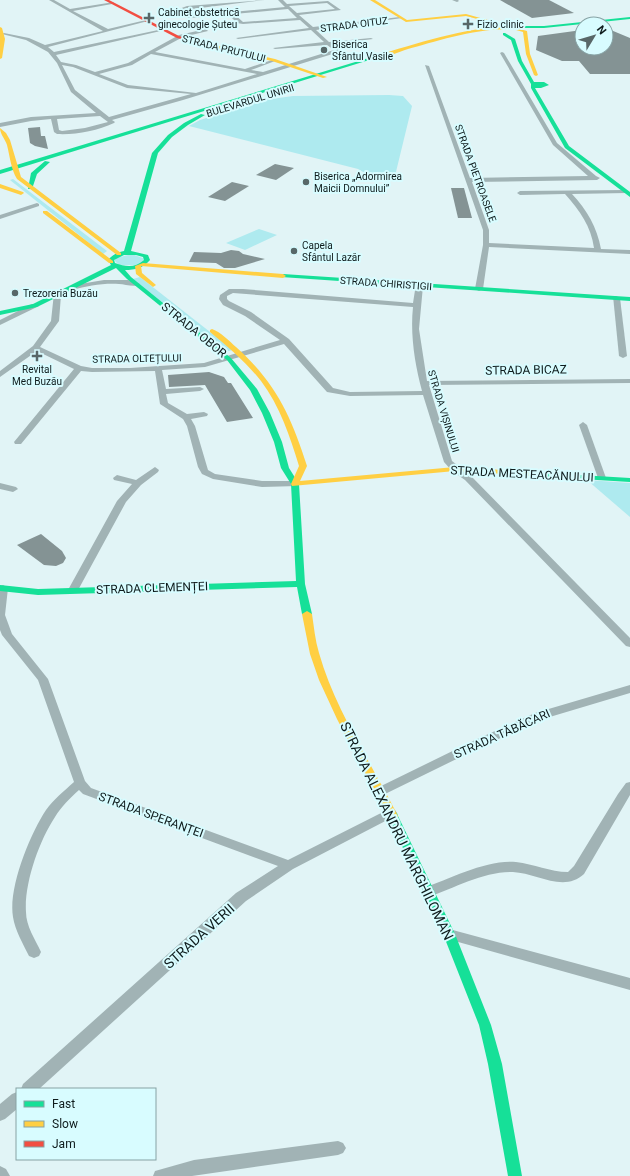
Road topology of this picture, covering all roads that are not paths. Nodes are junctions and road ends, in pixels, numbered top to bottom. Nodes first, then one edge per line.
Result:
1 (51, 0) edge
2 (263, 0) edge
3 (280, 0) edge
4 (372, 0) edge
5 (112, 1) edge
6 (287, 7) junction
7 (69, 10) junction
8 (231, 14) junction
9 (295, 14) junction
10 (300, 18) junction
11 (400, 18) junction
12 (630, 19) edge
13 (146, 21) junction
14 (614, 21) edge
15 (574, 26) edge
16 (514, 27) junction
17 (312, 29) junction
18 (163, 30) junction
19 (206, 30) dead end
20 (499, 30) junction
21 (2, 31) edge
22 (107, 31) junction
23 (525, 33) junction
24 (178, 37) junction
25 (238, 38) dead end
26 (371, 39) dead end
27 (328, 43) junction
28 (44, 47) junction
29 (275, 48) dead end
30 (1, 52) edge
31 (151, 53) junction
32 (502, 53) dead end
33 (53, 54) junction
34 (273, 60) junction
35 (59, 63) junction
36 (289, 65) junction
37 (427, 66) dead end
38 (246, 70) junction
39 (513, 71) junction
40 (524, 71) junction
41 (262, 73) junction
42 (93, 74) junction
43 (322, 76) junction
44 (538, 85) junction
45 (196, 93) junction
46 (100, 114) junction
47 (203, 115) junction
48 (54, 117) junction
49 (108, 119) junction
50 (1, 129) edge
51 (9, 153) junction
52 (50, 159) junction
53 (13, 170) junction
54 (0, 174) edge
55 (594, 178) junction
56 (608, 178) junction
57 (469, 180) junction
58 (0, 186) edge
59 (30, 188) junction
60 (21, 193) junction
61 (520, 194) dead end
62 (568, 194) junction
63 (628, 194) edge
64 (37, 205) junction
65 (0, 216) edge
66 (486, 245) junction
67 (598, 251) junction
68 (630, 252) edge
69 (123, 254) junction
70 (115, 265) junction
71 (140, 265) junction
72 (136, 284) junction
73 (419, 286) junction
74 (72, 288) junction
75 (479, 290) junction
76 (162, 291) dead end
77 (58, 295) junction
78 (616, 298) junction
79 (630, 299) edge
80 (417, 305) junction
81 (35, 306) junction
82 (0, 313) edge
83 (0, 323) edge
84 (203, 324) dead end
85 (286, 341) junction
86 (36, 348) junction
87 (241, 355) junction
88 (623, 356) dead end
89 (229, 359) junction
90 (79, 368) junction
91 (158, 368) junction
92 (2, 371) edge
93 (630, 381) edge
94 (424, 388) junction
95 (200, 389) dead end
96 (162, 392) junction
97 (204, 414) dead end
98 (186, 417) junction
99 (583, 425) dead end
100 (18, 442) dead end
101 (455, 469) junction
102 (155, 470) dead end
103 (117, 478) dead end
104 (602, 478) junction
105 (630, 480) edge
106 (138, 483) junction
107 (295, 484) junction
108 (0, 486) edge
109 (13, 489) dead end
110 (301, 584) junction
111 (1, 588) edge
112 (73, 590) junction
113 (0, 616) edge
114 (630, 644) edge
115 (630, 689) edge
116 (80, 783) junction
117 (630, 786) edge
118 (380, 792) junction
119 (391, 813) junction
120 (289, 865) junction
121 (428, 892) junction
122 (449, 934) junction
123 (34, 952) dead end
124 (630, 984) edge
125 (29, 1088) edge
126 (16, 1100) edge
127 (0, 1114) edge
128 (338, 1148) dead end
129 (0, 1174) edge
130 (2, 1176) edge
131 (161, 1176) edge
132 (515, 1176) edge

1 - 7 street
2 - 8 street
3 - 6 street
4 - 11 main road
5 - 7 street
5 - 13 main road, STRADA PRUTULUI
6 - 8 street
6 - 9 street
6 - 9 street
7 - 22 street
8 - 10 street
9 - 10 street
10 - 17 street
11 - 17 street, STRADA OITUZ
11 - 20 main road, STRADA OITUZ
12 - 14 main road
12 - 16 main road
13 - 18 main road, STRADA PRUTULUI
13 - 22 street
15 - 23 main road
16 - 20 main road
16 - 23 main road
17 - 25 street, STRADA OITUZ
17 - 27 street
18 - 24 main road, STRADA PRUTULUI
18 - 33 street
19 - 24 street
20 - 23 main road
20 - 40 main road
20 - 43 main road, BULEVARDUL UNIRII
21 - 28 street
21 - 30 main road
22 - 28 street
23 - 44 main road
24 - 31 street
24 - 34 main road, STRADA PRUTULUI
26 - 27 street
27 - 29 street
27 - 36 street
28 - 33 street
31 - 38 street
31 - 42 street
32 - 39 street
33 - 35 street
34 - 36 main road, STRADA PRUTULUI
34 - 38 street
35 - 42 street
35 - 46 street
36 - 41 street
36 - 43 main road, STRADA PRUTULUI
37 - 57 street, STRADA PIETROASELE
38 - 41 street
39 - 40 street
39 - 55 street
40 - 44 main road
41 - 45 street
42 - 45 street
43 - 47 main road, BULEVARDUL UNIRII
43 - 52 main road, BULEVARDUL UNIRII
44 - 56 main road
45 - 49 street
46 - 48 street
46 - 49 street
47 - 52 main road, BULEVARDUL UNIRII
47 - 69 main road
48 - 49 street
48 - 50 street
50 - 51 main road
51 - 52 main road
51 - 53 main road
52 - 53 main road, BULEVARDUL UNIRII
52 - 59 main road
53 - 54 main road, BULEVARDUL UNIRII
53 - 59 main road
54 - 60 main road
55 - 56 street
55 - 57 street
56 - 63 main road
57 - 66 street, STRADA PIETROASELE
58 - 60 main road
59 - 69 main road
60 - 64 main road, STRADA OBOR
61 - 62 street
62 - 63 street
62 - 67 street
64 - 65 street
64 - 70 main road, STRADA OBOR
66 - 67 street
66 - 75 street, STRADA PIETROASELE
67 - 68 street
69 - 70 main road
69 - 71 main road, STRADA OBOR
70 - 71 main road, STRADA CHIRISTIGII
70 - 72 main road, STRADA OBOR
70 - 74 main road
71 - 73 main road, STRADA CHIRISTIGII
71 - 76 main road, STRADA OBOR
72 - 74 street
72 - 89 main road, STRADA OBOR
73 - 75 main road, STRADA CHIRISTIGII
73 - 80 street, STRADA VIȘINULUI
74 - 77 main road
75 - 78 main road, STRADA CHIRISTIGII
77 - 81 main road
77 - 86 street
78 - 79 main road, STRADA CHIRISTIGII
78 - 88 street
80 - 85 street
80 - 94 street, STRADA VIȘINULUI
81 - 82 main road
81 - 83 street
84 - 87 main road, STRADA OBOR
85 - 87 street, STRADA OBOR
85 - 94 street
86 - 90 street, STRADA OLTEȚULUI
86 - 92 street
87 - 89 street, STRADA OLTEȚULUI
87 - 107 main road, STRADA OBOR
89 - 91 street, STRADA OLTEȚULUI
89 - 107 main road, STRADA OBOR
90 - 91 street, STRADA OLTEȚULUI
90 - 100 street
91 - 96 street
93 - 94 street, STRADA BICAZ
94 - 101 street, STRADA VIȘINULUI
95 - 96 street
96 - 98 street
97 - 98 street
98 - 107 street
99 - 104 street
101 - 104 main road, STRADA MESTEACĂNULUI
101 - 107 main road, STRADA MESTEACĂNULUI
101 - 114 street
102 - 106 street
103 - 106 street
104 - 105 main road, STRADA MESTEACĂNULUI
106 - 112 street
107 - 110 main road, STRADA ALEXANDRU MARGHILOMAN
108 - 109 street
110 - 112 main road, STRADA CLEMENȚEI
110 - 118 main road, STRADA ALEXANDRU MARGHILOMAN
111 - 112 main road, STRADA CLEMENȚEI
111 - 113 street
113 - 116 street
115 - 118 street, STRADA TĂBĂCARI
116 - 120 street, STRADA SPERANȚEI
116 - 123 street
117 - 121 street
118 - 119 main road, STRADA ALEXANDRU MARGHILOMAN
119 - 120 street, STRADA VERII
119 - 121 main road, STRADA ALEXANDRU MARGHILOMAN
120 - 125 street, STRADA VERII
121 - 122 main road, STRADA ALEXANDRU MARGHILOMAN
122 - 124 street
122 - 132 main road, STRADA ALEXANDRU MARGHILOMAN
126 - 127 street
128 - 131 street
129 - 130 street

